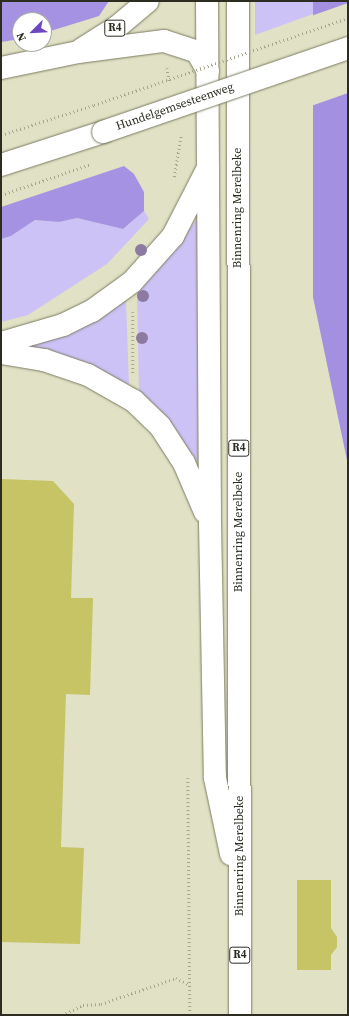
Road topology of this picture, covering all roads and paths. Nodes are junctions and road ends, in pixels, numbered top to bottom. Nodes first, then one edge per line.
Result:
1 (148, 1) edge
2 (207, 1) edge
3 (238, 1) edge
4 (348, 18) edge
5 (348, 48) edge
6 (78, 52) junction
7 (1, 68) edge
8 (167, 70) dead end
9 (208, 71) junction
10 (170, 85) dead end
11 (180, 128) dead end
12 (1, 135) edge
13 (97, 162) dead end
14 (1, 165) edge
15 (209, 165) junction
16 (173, 181) dead end
17 (1, 195) edge
18 (132, 282) junction
19 (1, 343) edge
20 (1, 353) edge
21 (134, 401) junction
22 (210, 523) junction
23 (188, 771) dead end
24 (240, 895) junction
25 (190, 985) junction
26 (62, 1015) edge
27 (190, 1015) edge
28 (240, 1015) edge

1 - 6 main road, R4
2 - 9 main road
3 - 24 main road, Binnenring Merelbeke / R4
4 - 12 path, bridge
5 - 14 main road, Hundelgemsesteenweg, bridge
6 - 7 main road, R4
6 - 9 main road, R4
8 - 10 path
9 - 15 main road
11 - 16 path
13 - 17 path
15 - 18 main road
15 - 22 main road
18 - 19 main road
18 - 21 path
20 - 21 main road
21 - 22 main road
22 - 24 main road
23 - 25 path
24 - 28 main road, Binnenring Merelbeke / R4
25 - 26 path
25 - 27 path

